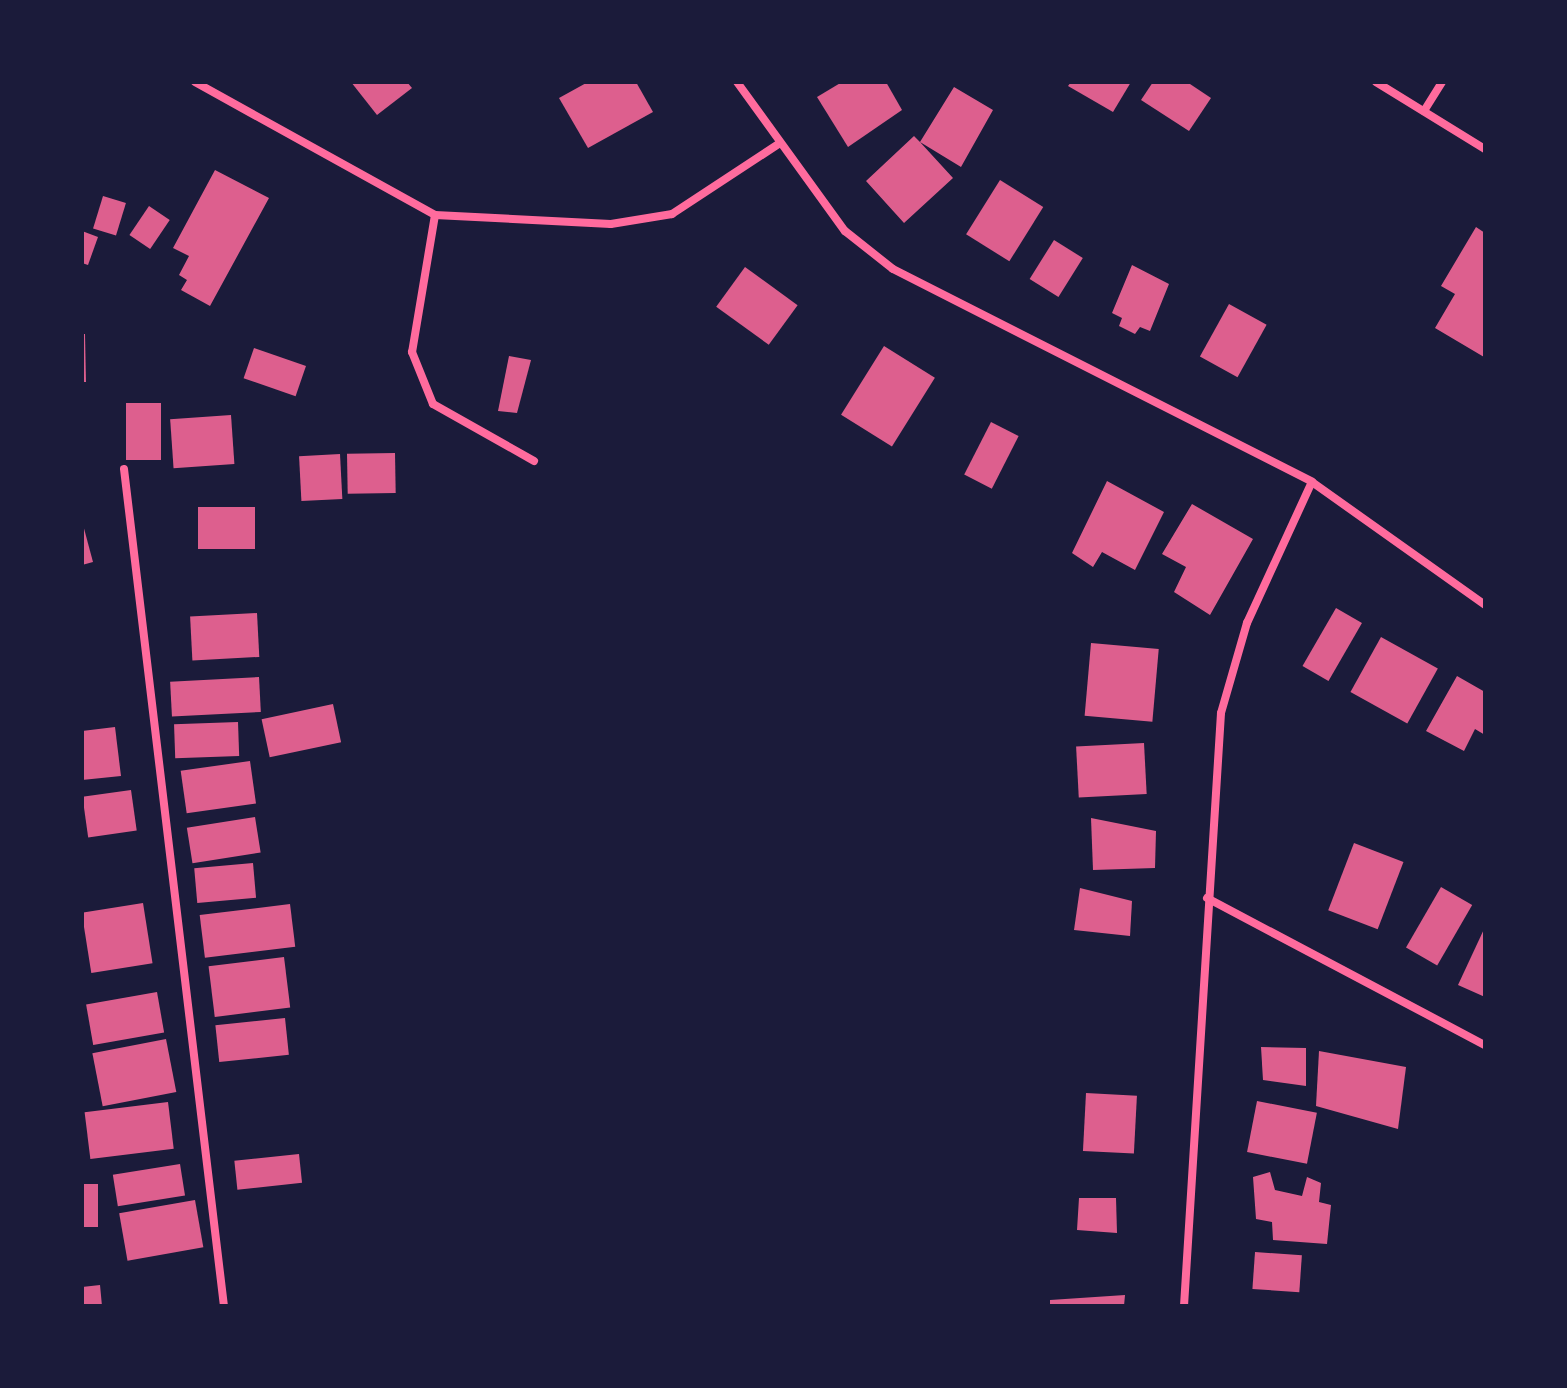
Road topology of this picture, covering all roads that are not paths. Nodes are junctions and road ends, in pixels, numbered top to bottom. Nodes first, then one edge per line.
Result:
1 (195, 82) edge
2 (737, 82) edge
3 (1376, 82) edge
4 (1442, 82) edge
5 (1424, 111) junction
6 (780, 143) junction
7 (1485, 149) edge
8 (435, 215) junction
9 (534, 461) dead end
10 (124, 469) dead end
11 (1312, 482) junction
12 (1485, 605) edge
13 (1207, 898) junction
14 (1485, 1045) edge
15 (224, 1306) edge
16 (1184, 1306) edge

1 - 8 street
2 - 6 street
3 - 5 street
4 - 5 street
5 - 7 street
6 - 8 street
6 - 11 street
8 - 9 street
10 - 15 street
11 - 12 street
11 - 13 street
13 - 14 street
13 - 16 street

